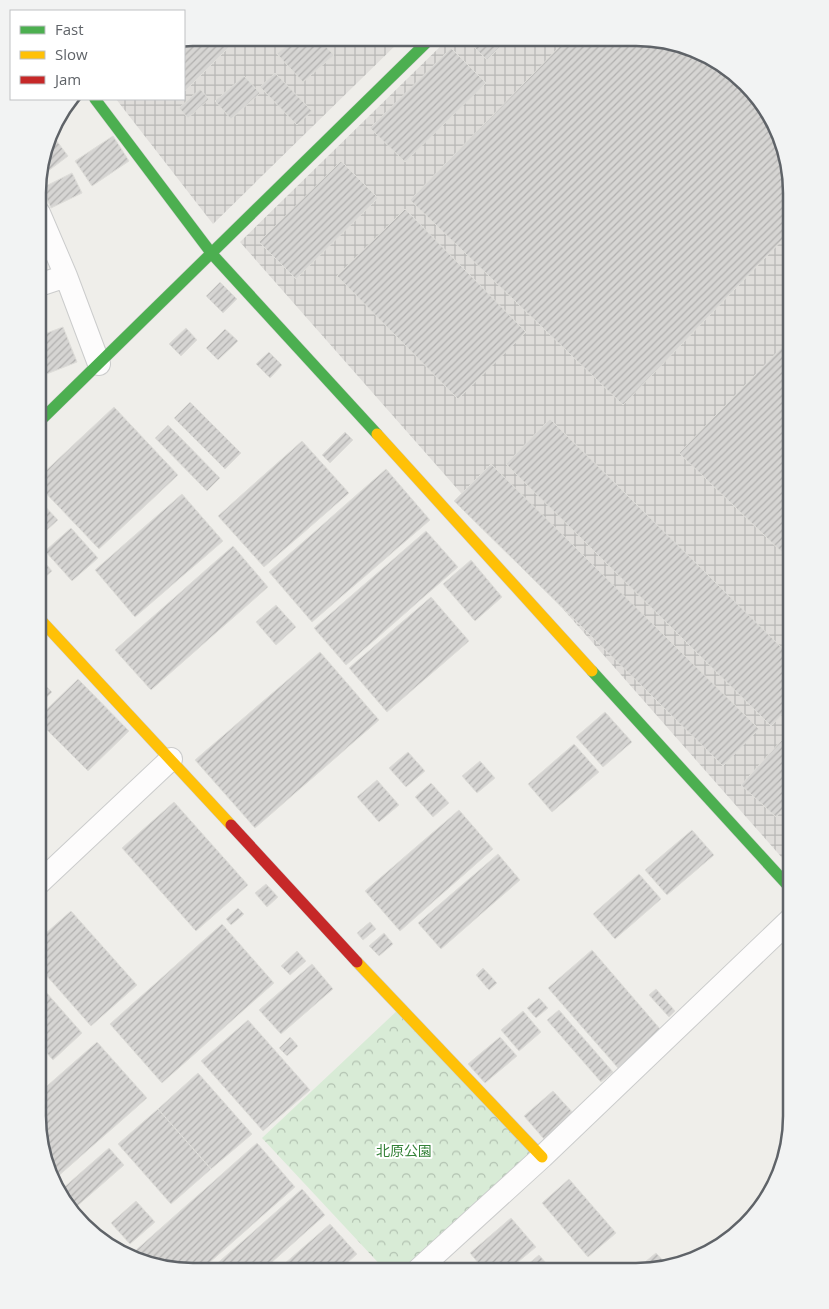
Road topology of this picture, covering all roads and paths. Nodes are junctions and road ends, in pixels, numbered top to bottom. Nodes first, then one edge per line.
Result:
1 (423, 46) edge
2 (96, 100) edge
3 (46, 230) edge
4 (212, 254) junction
5 (66, 276) junction
6 (46, 283) edge
7 (99, 364) junction
8 (46, 415) edge
9 (46, 626) edge
10 (171, 760) junction
11 (46, 877) edge
12 (782, 879) edge
13 (782, 927) edge
14 (542, 1157) junction
15 (425, 1263) edge

1 - 4 street
2 - 4 street
3 - 5 street
4 - 7 street
4 - 12 street
5 - 6 street
5 - 7 street
7 - 8 street
9 - 10 street
10 - 11 street
10 - 14 street
13 - 14 street
14 - 15 street

